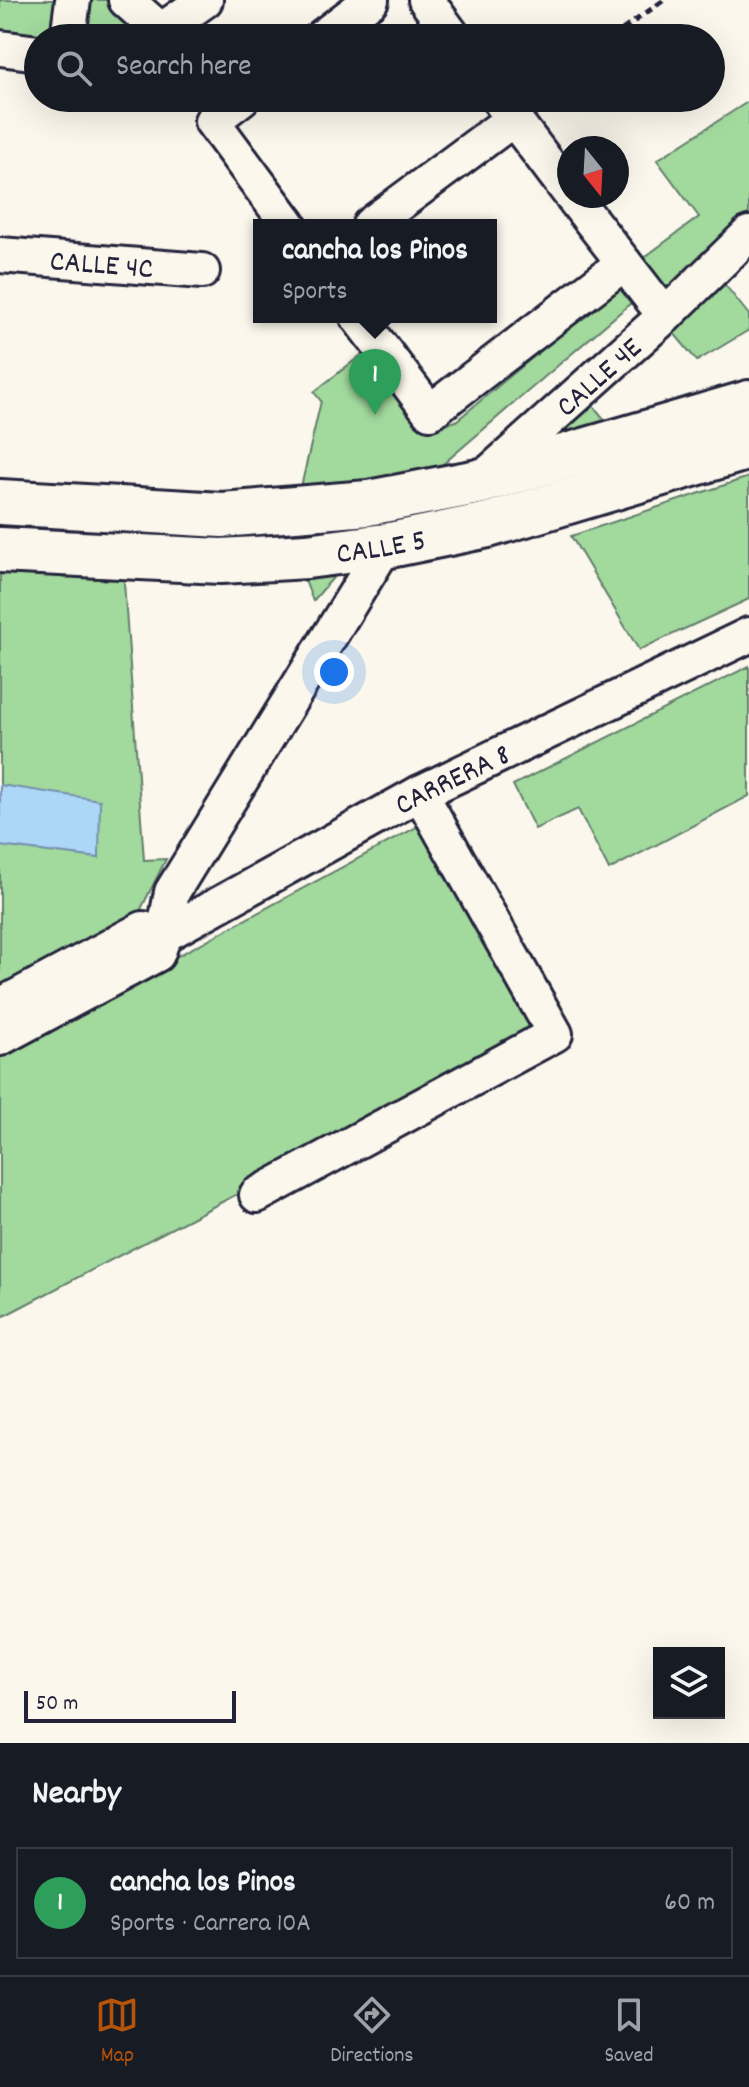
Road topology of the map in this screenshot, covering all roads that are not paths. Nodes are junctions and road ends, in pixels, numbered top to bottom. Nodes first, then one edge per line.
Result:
1 (73, 0) edge
2 (126, 0) edge
3 (205, 0) edge
4 (371, 0) edge
5 (426, 0) edge
6 (70, 24) edge
7 (147, 24) edge
8 (170, 24) edge
9 (339, 24) edge
10 (444, 24) edge
11 (0, 48) edge
12 (24, 51) edge
13 (224, 112) edge
14 (501, 112) edge
15 (509, 112) edge
16 (557, 175) edge
17 (582, 208) edge
18 (285, 219) edge
19 (377, 219) edge
20 (749, 234) edge
21 (0, 255) edge
22 (624, 263) junction
23 (202, 271) dead end
24 (666, 315) junction
25 (363, 323) edge
26 (749, 403) edge
27 (749, 447) edge
28 (478, 482) junction
29 (0, 502) edge
30 (307, 509) junction
31 (475, 528) junction
32 (385, 546) junction
33 (0, 550) edge
34 (307, 556) junction
35 (749, 635) edge
36 (420, 793) junction
37 (164, 935) junction
38 (0, 1006) edge
39 (0, 1038) edge
40 (257, 1195) dead end

1 - 6 street
2 - 7 street
3 - 8 street
4 - 9 street
5 - 10 street
11 - 12 street
13 - 18 street
14 - 19 street
15 - 16 street
17 - 22 street
20 - 24 street, CALLE 4E
21 - 23 street, CALLE 4C
22 - 24 street
22 - 25 street
24 - 28 street, CALLE 4E
26 - 28 main road, CALLE 5
27 - 31 main road, CALLE 5
28 - 30 main road, CALLE 5
28 - 31 street
29 - 30 main road, CALLE 5
30 - 34 street
31 - 32 main road, CALLE 5
32 - 34 main road, CALLE 5
32 - 37 street
33 - 34 main road, CALLE 5
35 - 36 street, CARRERA 8
36 - 37 street, CARRERA 8
36 - 40 street
37 - 38 street, CARRERA 8
37 - 39 street, CARRERA 8

